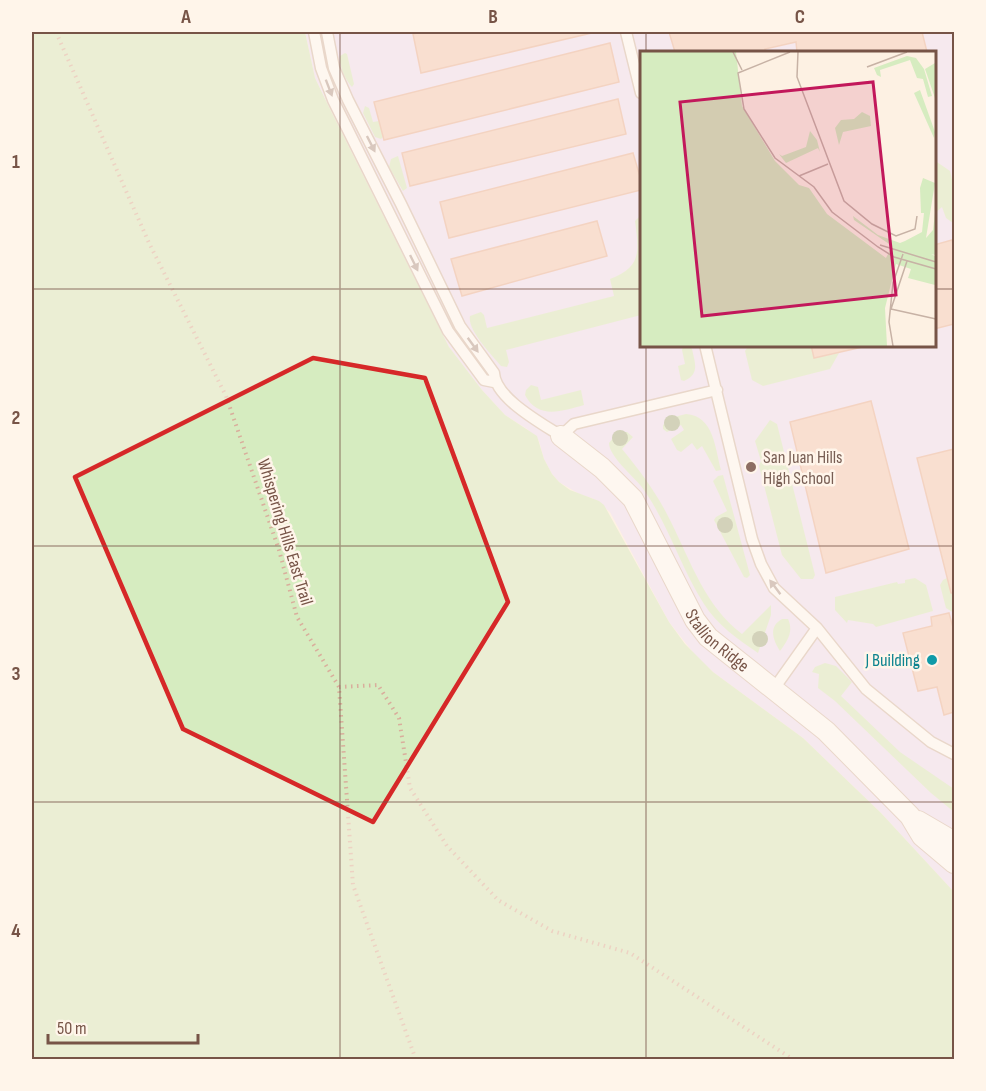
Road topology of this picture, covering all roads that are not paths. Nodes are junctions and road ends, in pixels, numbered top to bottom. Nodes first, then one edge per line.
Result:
1 (314, 32) edge
2 (327, 32) edge
3 (626, 32) edge
4 (640, 89) edge
5 (705, 346) edge
6 (494, 382) junction
7 (717, 390) junction
8 (561, 436) junction
9 (817, 628) junction
10 (773, 690) junction
11 (954, 754) edge
12 (910, 816) junction
13 (954, 842) edge
14 (954, 863) edge

1 -> 6 lane
2 -> 6 lane
3 - 4 lane
5 - 7 lane
6 - 8 lane
7 - 8 lane
9 -> 7 lane
8 - 10 street, Stallion Ridge
9 - 10 lane
9 - 11 lane
10 - 12 street, Stallion Ridge
12 - 13 street, Stallion Ridge
12 - 14 street, Stallion Ridge

